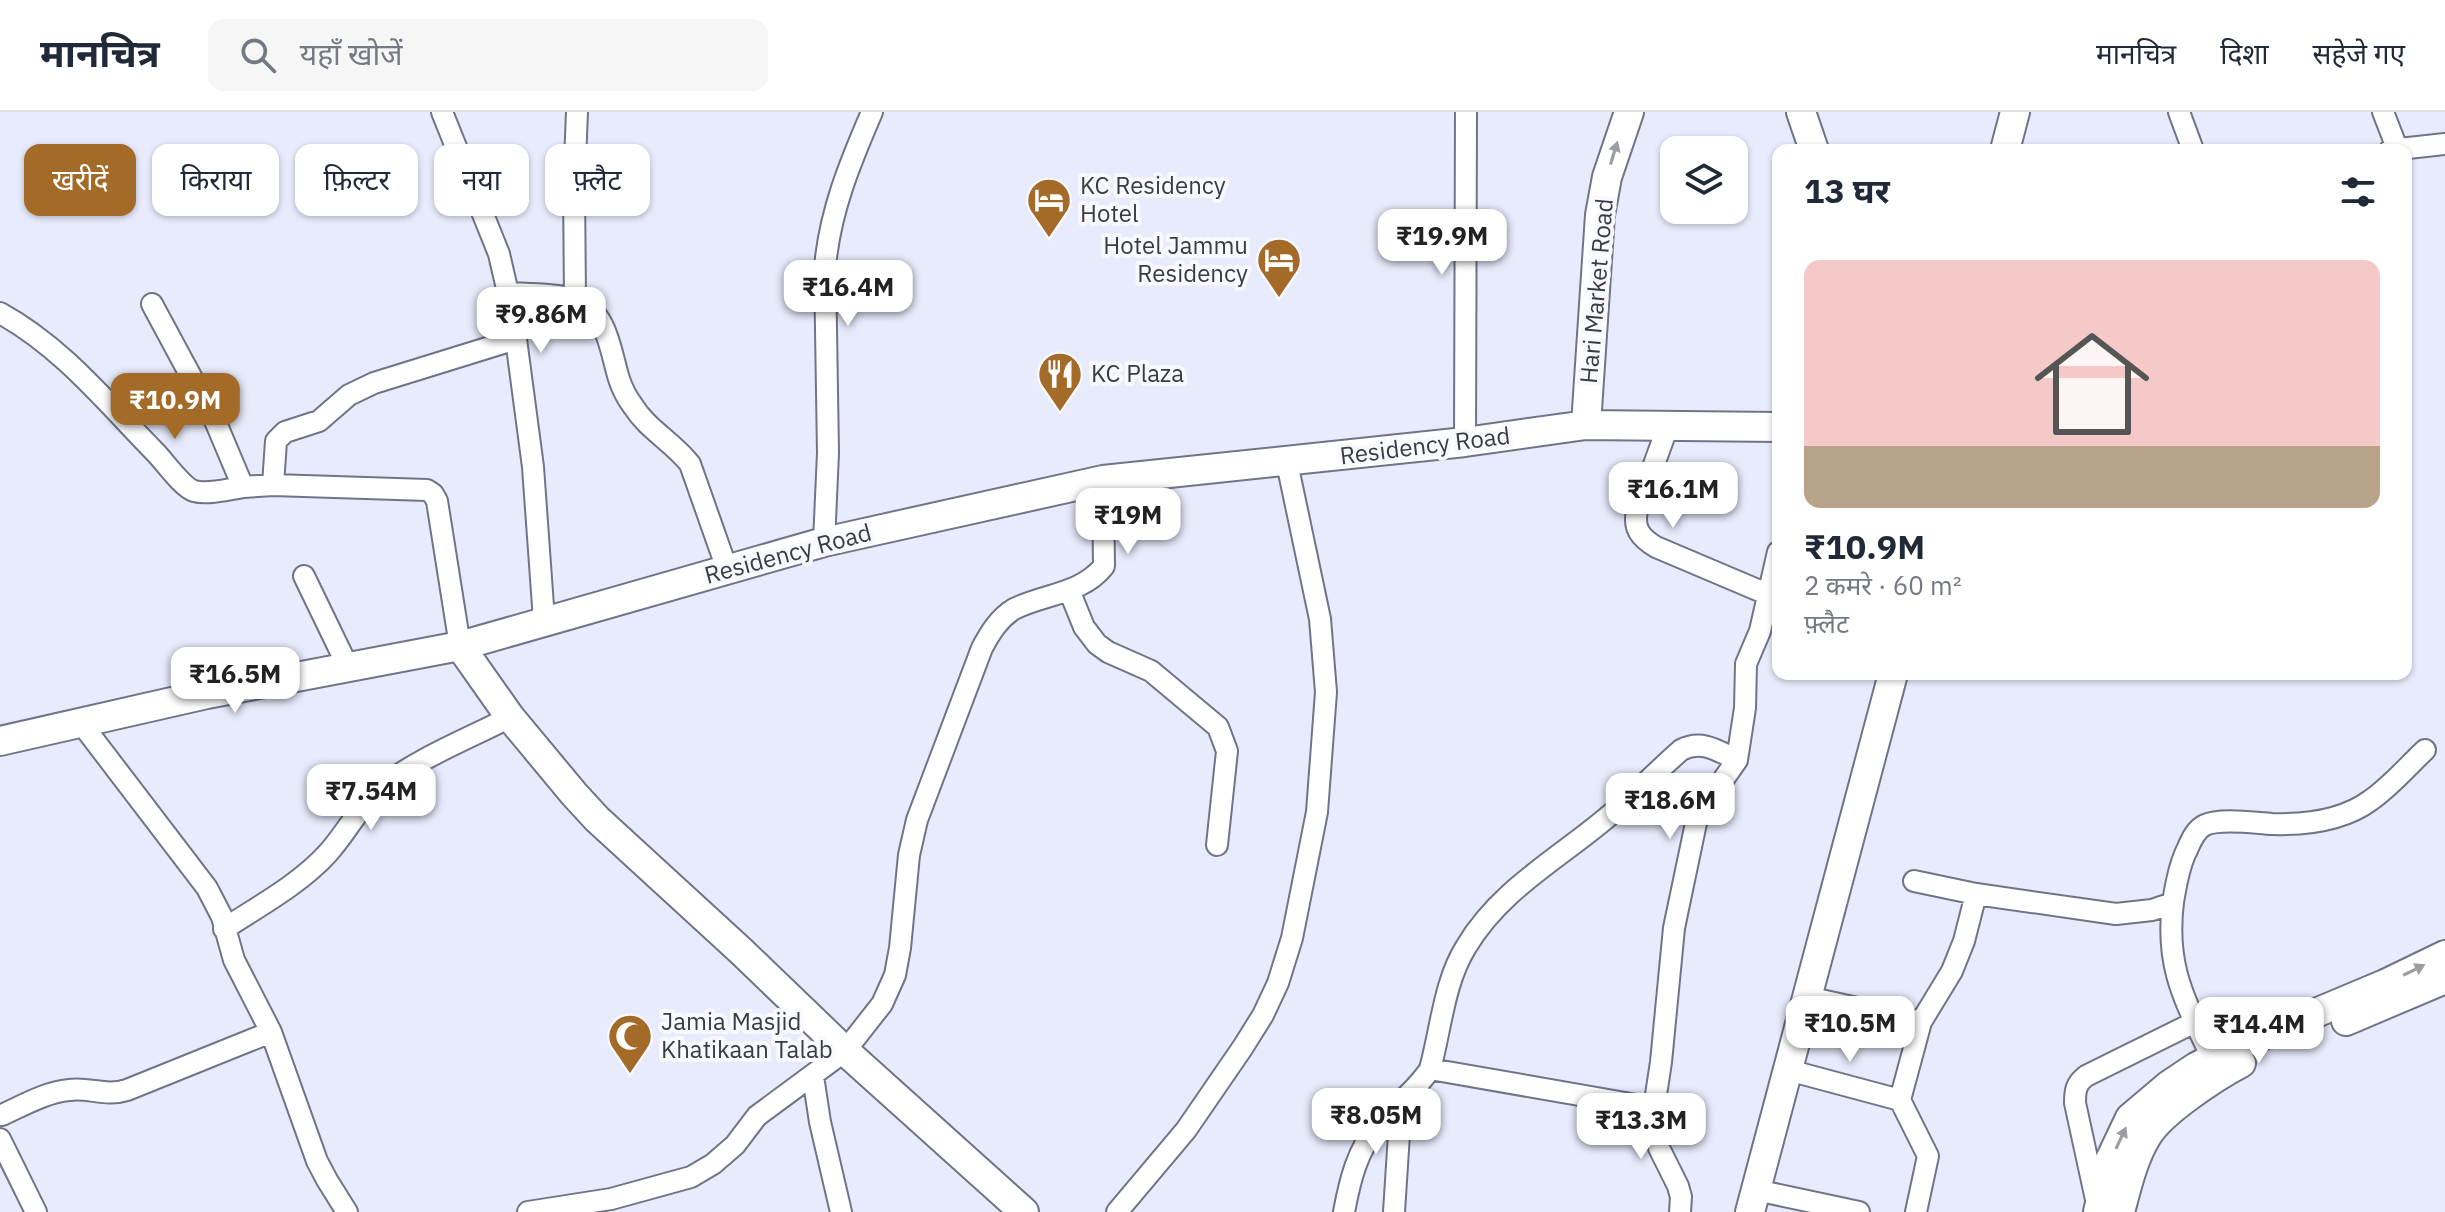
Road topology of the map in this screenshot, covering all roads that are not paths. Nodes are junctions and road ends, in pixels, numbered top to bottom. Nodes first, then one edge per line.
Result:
1 (442, 112) edge
2 (577, 112) edge
3 (872, 112) edge
4 (1466, 112) edge
5 (1629, 112) edge
6 (1801, 112) edge
7 (2015, 112) edge
8 (2179, 112) edge
9 (2383, 112) edge
10 (1812, 144) edge
11 (2007, 144) edge
12 (2191, 144) edge
13 (2393, 144) edge
14 (2445, 144) edge
15 (2412, 147) edge
16 (508, 293) junction
17 (575, 299) junction
18 (152, 304) dead end
19 (0, 313) edge
20 (516, 339) junction
21 (1586, 425) junction
22 (1668, 426) junction
23 (1772, 427) edge
24 (1465, 442) junction
25 (1287, 463) junction
26 (1103, 480) junction
27 (273, 485) junction
28 (243, 487) junction
29 (824, 542) junction
30 (727, 569) junction
31 (1772, 575) edge
32 (304, 576) dead end
33 (1069, 590) junction
34 (1767, 594) junction
35 (544, 620) junction
36 (460, 646) junction
37 (348, 667) junction
38 (1891, 680) edge
39 (510, 717) junction
40 (81, 723) junction
41 (0, 741) edge
42 (2425, 750) dead end
43 (1737, 760) junction
44 (1217, 845) dead end
45 (1914, 881) dead end
46 (1976, 894) junction
47 (2173, 903) junction
48 (224, 929) junction
49 (2445, 955) edge
50 (2445, 979) edge
51 (1807, 997) junction
52 (1921, 1022) junction
53 (2195, 1022) junction
54 (271, 1032) junction
55 (845, 1051) junction
56 (2212, 1058) junction
57 (1430, 1069) junction
58 (1788, 1070) junction
59 (813, 1076) junction
60 (1900, 1100) junction
61 (1401, 1103) junction
62 (1654, 1108) junction
63 (1, 1115) edge
64 (0, 1139) edge
65 (9, 1183) edge
66 (1753, 1201) edge
67 (611, 1206) edge
68 (2105, 1211) edge
69 (36, 1212) edge
70 (347, 1212) edge
71 (528, 1212) edge
72 (841, 1212) edge
73 (1024, 1212) edge
74 (1117, 1212) edge
75 (1344, 1212) edge
76 (1394, 1212) edge
77 (1680, 1212) edge
78 (1859, 1212) edge
79 (1916, 1212) edge

1 - 16 street
2 - 17 street
3 - 29 street
4 - 24 street
21 -> 5 street, Hari Market Road
6 - 10 street
7 - 11 street
8 - 12 street
9 - 13 street
14 - 15 street
16 - 17 street
16 - 20 street
17 - 30 street
18 - 28 street
19 - 28 street
20 - 27 street
20 - 35 street
21 - 22 street, Residency Road
21 - 24 street, Residency Road
22 - 23 street, Residency Road
22 - 34 street
24 - 25 street, Residency Road
25 - 26 street, Residency Road
25 - 74 street
26 - 29 street, Residency Road
26 - 33 street
27 - 28 street
27 - 36 street
29 - 30 street, Residency Road
30 - 35 street, Residency Road
31 - 34 street
32 - 37 street
33 - 44 street
33 - 55 street
34 - 43 street
35 - 36 street, Residency Road
36 - 37 street, Residency Road
36 - 39 street
37 - 40 street, Residency Road
38 - 51 street
39 - 48 street
39 - 55 street
40 - 41 street, Residency Road
40 - 48 street
42 - 47 street
43 - 57 street
43 - 62 street
45 - 46 street
46 - 47 street
46 - 52 street
47 - 53 street
48 - 54 street
56 -> 49 street
50 - 68 street
51 - 52 street
51 - 58 street
52 - 60 street
53 - 56 street
53 - 68 street
54 - 63 street
54 - 70 street
55 - 59 street
55 - 73 street
68 -> 56 street
57 - 61 street
57 - 62 street
58 - 60 street
58 - 66 street
59 - 67 street
59 - 72 street
60 - 79 street
61 - 75 street
61 - 76 street
62 - 77 street
64 - 65 street
65 - 69 street
66 - 78 street
67 - 71 street

